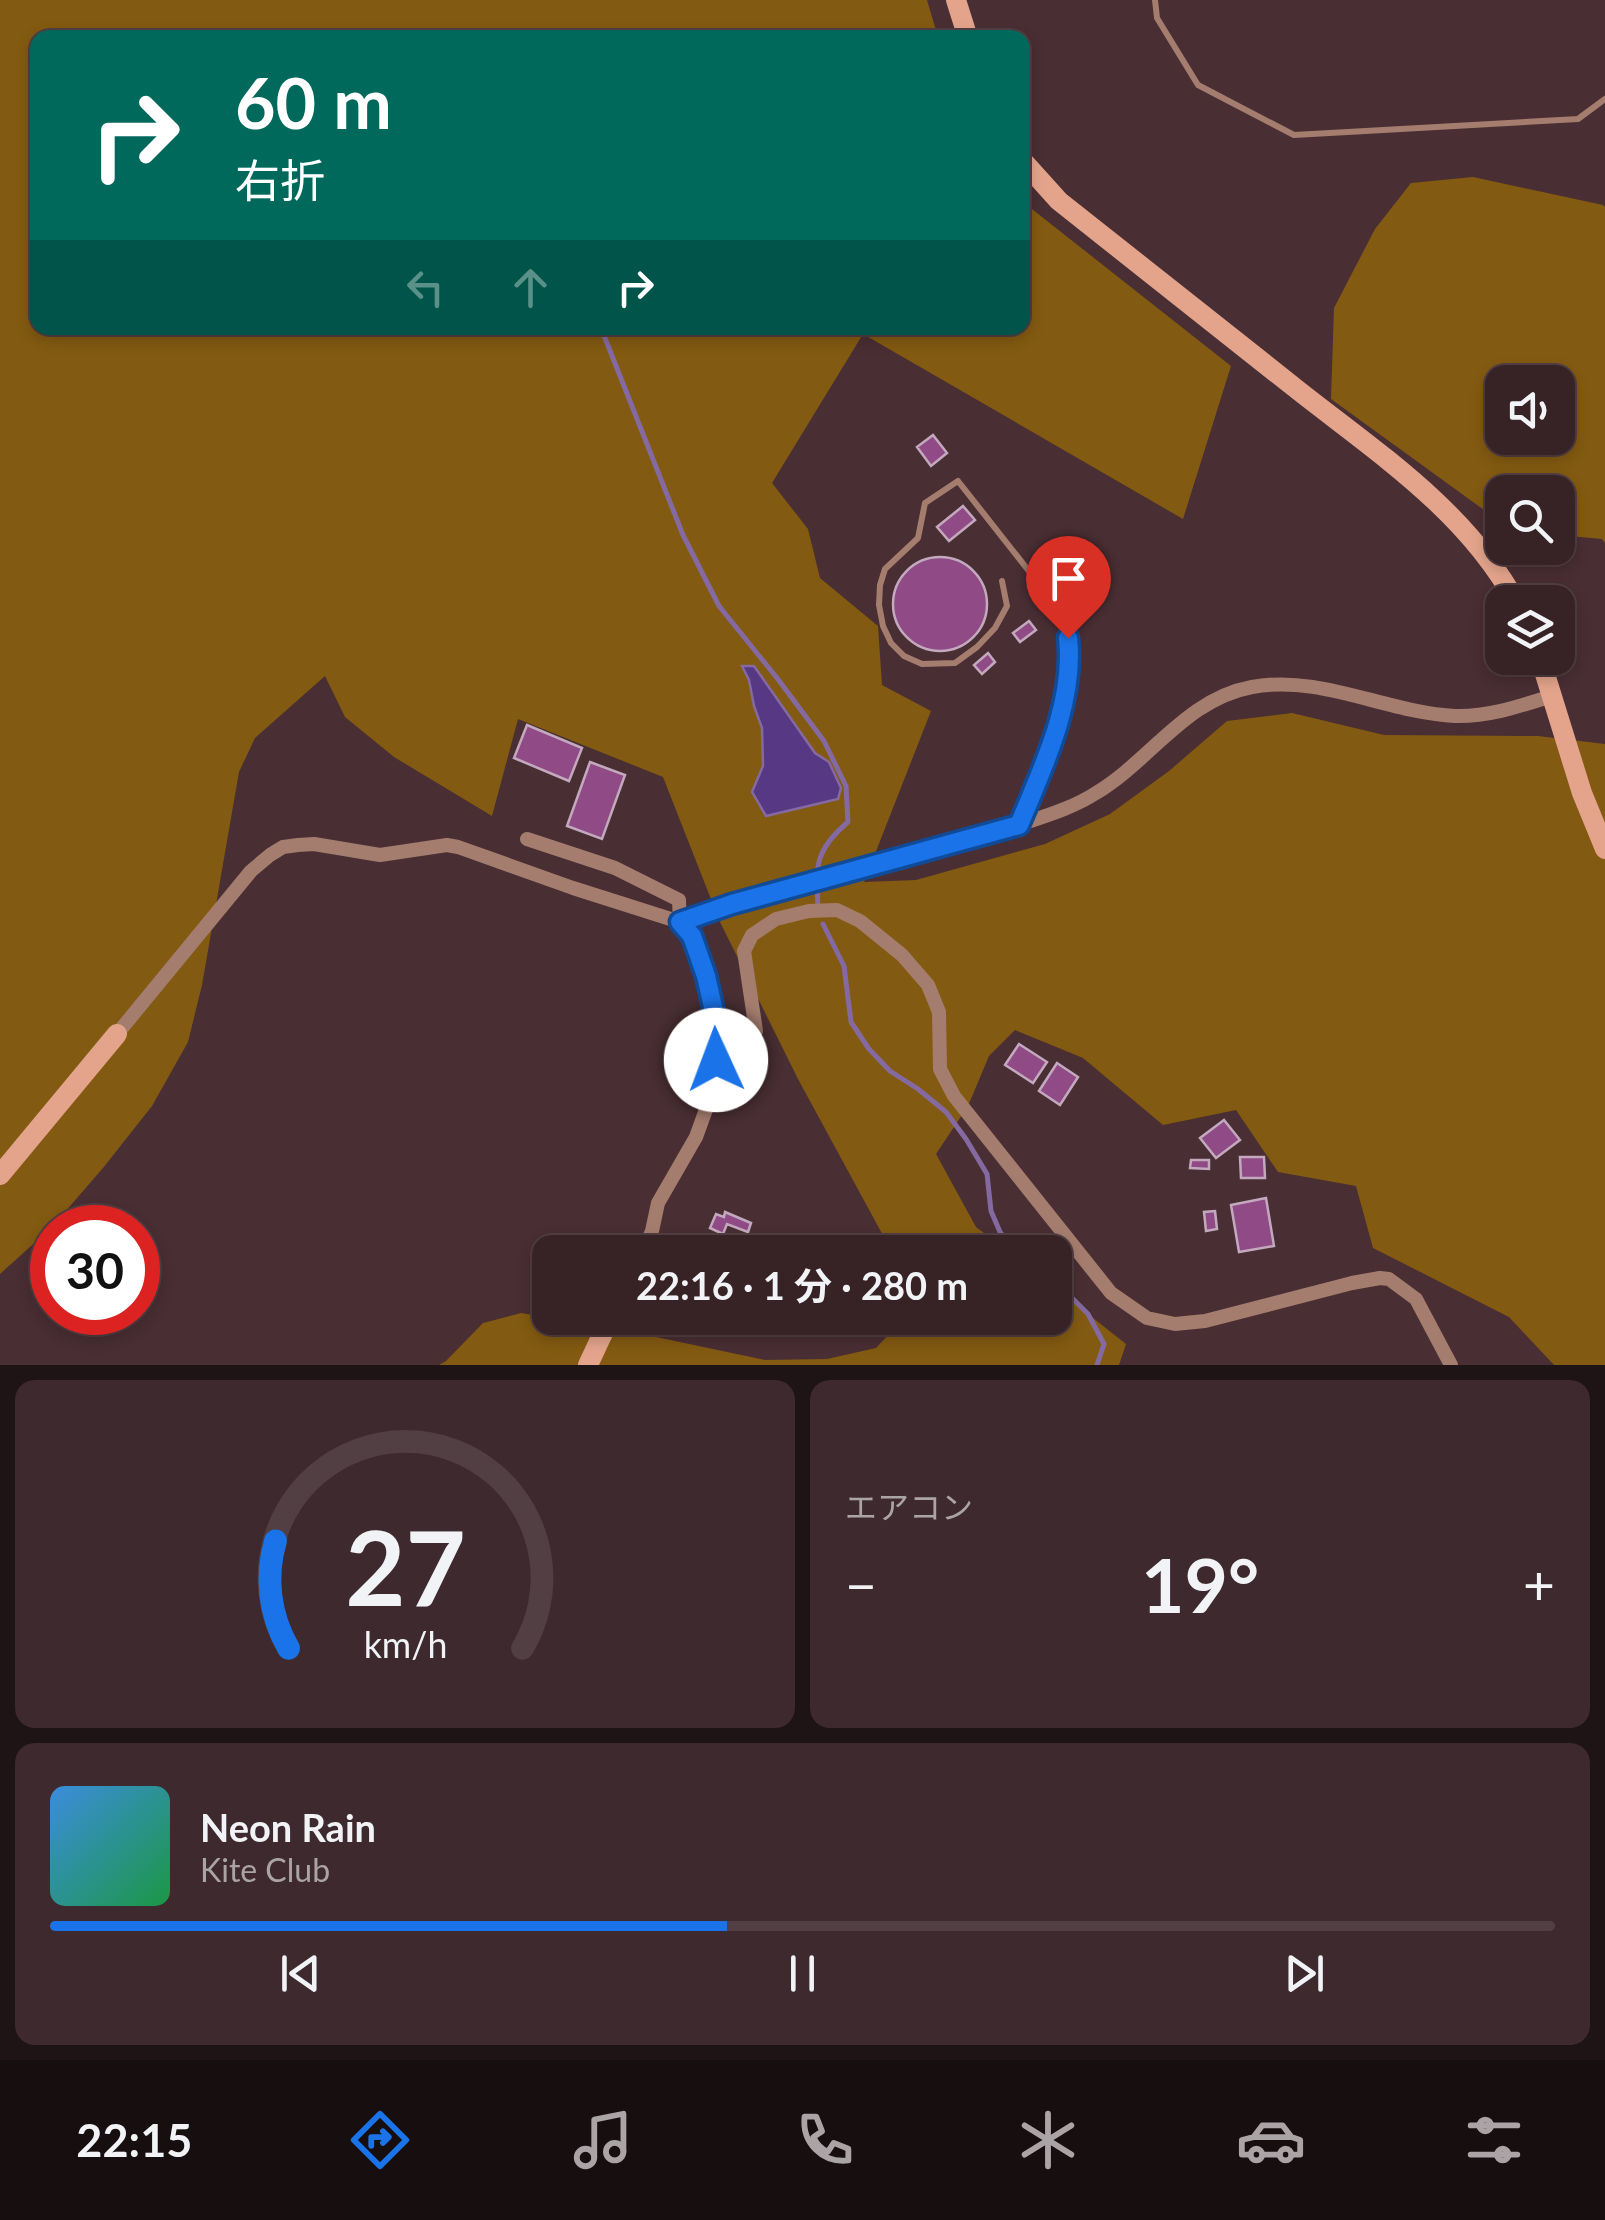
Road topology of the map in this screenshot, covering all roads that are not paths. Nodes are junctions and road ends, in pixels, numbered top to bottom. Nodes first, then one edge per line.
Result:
1 (956, 0) edge
2 (1155, 0) edge
3 (965, 30) edge
4 (1605, 99) edge
5 (1030, 169) edge
6 (1002, 581) dead end
7 (1504, 585) edge
8 (1545, 675) edge
9 (1552, 696) junction
10 (1019, 825) junction
11 (527, 839) dead end
12 (1605, 849) edge
13 (680, 922) junction
14 (118, 1034) joint
15 (712, 1093) junction
16 (0, 1175) edge
17 (650, 1235) edge
18 (602, 1335) edge
19 (588, 1365) edge
20 (1451, 1365) edge

1 - 3 street
2 - 4 lane
5 - 7 street
6 - 10 lane
8 - 9 street
9 - 10 street
9 - 12 street
10 - 13 street
11 - 13 street
13 - 14 street
13 - 15 street
14 - 16 street
15 - 17 street
15 - 20 street
18 - 19 street

